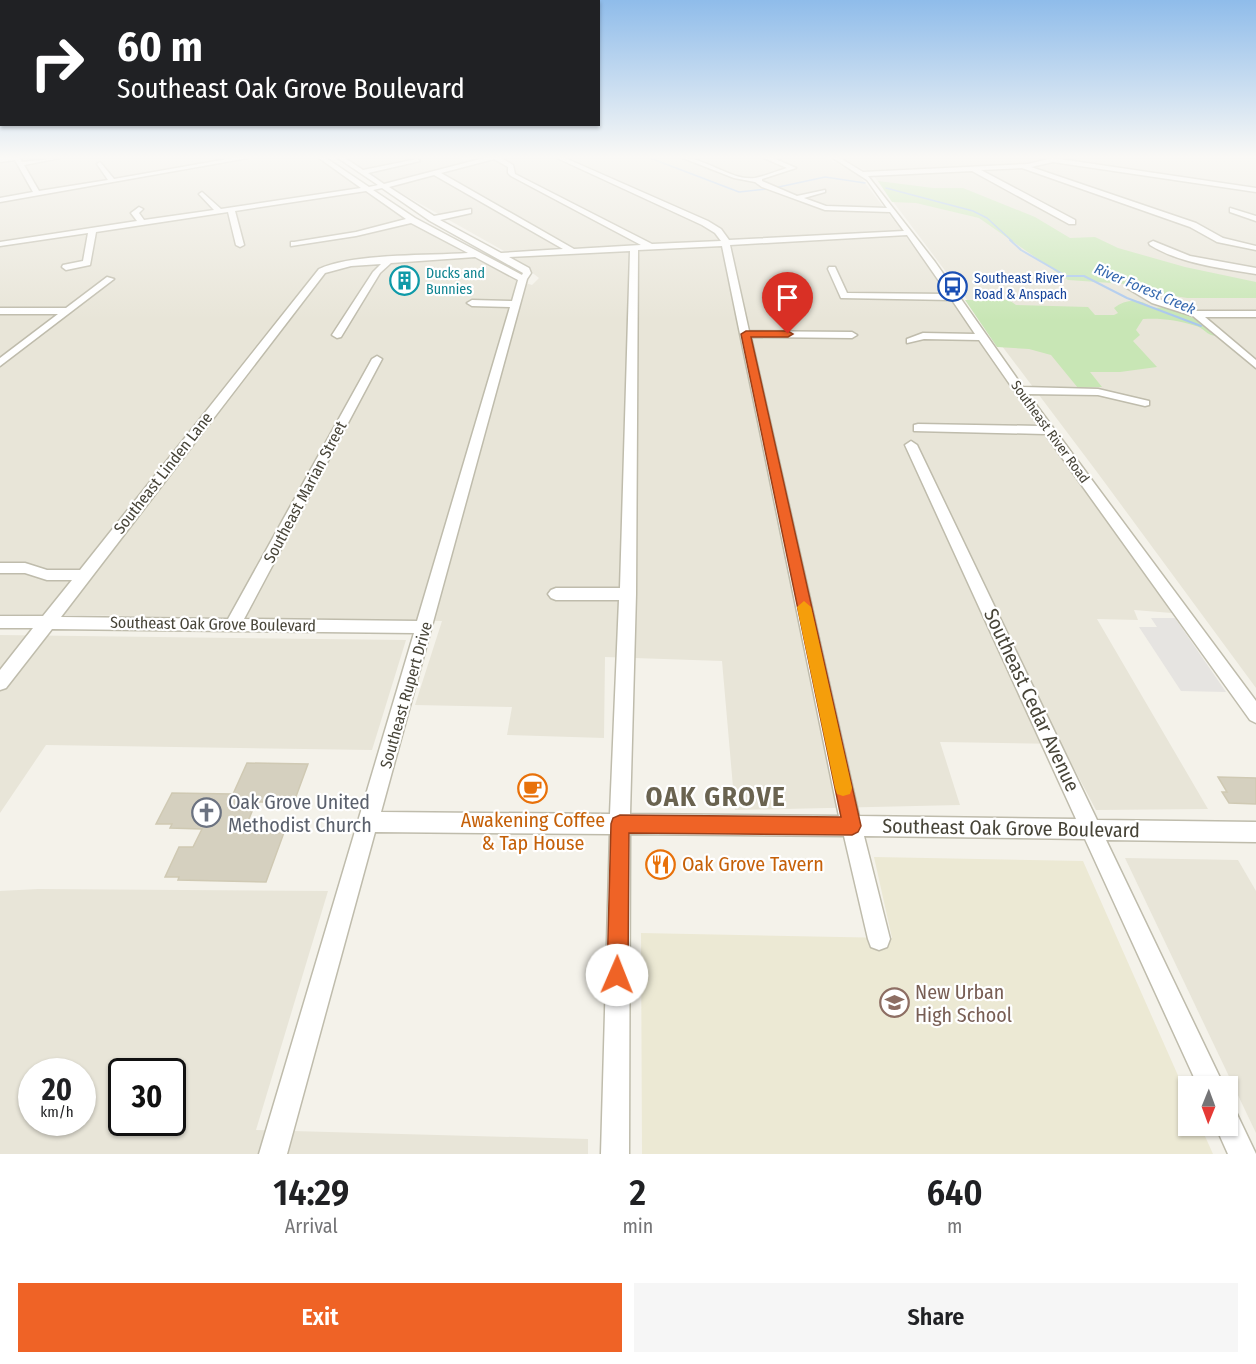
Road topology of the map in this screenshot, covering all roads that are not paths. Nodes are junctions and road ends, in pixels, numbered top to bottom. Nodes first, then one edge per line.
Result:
1 (136, 212) edge
2 (213, 212) edge
3 (231, 212) edge
4 (400, 212) edge
5 (422, 212) edge
6 (464, 212) edge
7 (504, 212) edge
8 (584, 212) edge
9 (680, 212) edge
10 (894, 212) edge
11 (1053, 212) edge
12 (1155, 212) edge
13 (1238, 212) edge
14 (433, 219) junction
15 (1256, 219) edge
16 (412, 220) junction
17 (141, 222) junction
18 (1072, 222) dead end
19 (92, 230) junction
20 (909, 233) junction
21 (725, 242) junction
22 (1153, 243) dead end
23 (0, 244) edge
24 (294, 244) dead end
25 (240, 245) dead end
26 (651, 247) junction
27 (634, 248) junction
28 (1256, 248) edge
29 (572, 251) junction
30 (473, 255) junction
31 (501, 255) junction
32 (389, 260) junction
33 (66, 267) dead end
34 (832, 269) dead end
35 (1256, 271) edge
36 (525, 275) junction
37 (110, 279) dead end
38 (1130, 286) dead end
39 (954, 297) junction
40 (472, 303) dead end
41 (517, 304) junction
42 (0, 310) edge
43 (69, 311) junction
44 (1196, 314) junction
45 (1256, 314) edge
46 (746, 334) junction
47 (337, 335) dead end
48 (852, 335) dead end
49 (981, 337) junction
50 (911, 341) dead end
51 (377, 359) dead end
52 (0, 363) edge
53 (1256, 365) edge
54 (1019, 390) junction
55 (1145, 403) dead end
56 (1049, 430) junction
57 (0, 568) edge
58 (83, 575) junction
59 (556, 594) dead end
60 (628, 594) junction
61 (0, 622) edge
62 (46, 623) junction
63 (233, 624) junction
64 (425, 627) junction
65 (0, 683) edge
66 (1256, 715) edge
67 (370, 822) junction
68 (620, 824) junction
69 (852, 826) junction
70 (1092, 829) junction
71 (1256, 832) edge
72 (879, 939) dead end
73 (1206, 1076) edge
74 (1234, 1136) edge
75 (273, 1154) edge
76 (615, 1154) edge
77 (1242, 1154) edge

1 - 17 street
2 - 17 street
3 - 25 street
4 - 16 street
5 - 14 street
6 - 14 street
7 - 29 street
8 - 26 street
9 - 21 street
10 - 20 street, Southeast River Road
11 - 18 street
12 - 28 street
13 - 15 street
14 - 31 street
16 - 24 street
16 - 30 street
17 - 19 street
19 - 23 street
19 - 33 street
20 - 21 street
20 - 39 street, Southeast River Road
21 - 26 street
21 - 46 street
22 - 35 street
26 - 27 street
27 - 29 street
27 - 60 street
29 - 31 street
30 - 32 street
30 - 36 street
31 - 36 street
32 - 47 street
32 - 58 street, Southeast Linden Lane
34 - 39 street
36 - 41 street, Southeast Rupert Drive
37 - 43 street
38 - 44 street
39 - 49 street, Southeast River Road
40 - 41 street
41 - 64 street, Southeast Rupert Drive
42 - 43 street
43 - 52 street
44 - 45 street
44 - 53 street
46 - 48 street
46 - 69 street
49 - 50 street
49 - 54 street, Southeast River Road
51 - 63 street, Southeast Marian Street
54 - 55 street
54 - 56 street, Southeast River Road
56 - 66 street, Southeast River Road
56 - 70 street, Southeast Cedar Avenue
57 - 58 street
58 - 62 street, Southeast Linden Lane
59 - 60 street
60 - 68 street
61 - 62 street, Southeast Oak Grove Boulevard
62 - 63 street, Southeast Oak Grove Boulevard
62 - 65 street, Southeast Linden Lane
63 - 64 street, Southeast Oak Grove Boulevard
64 - 67 street, Southeast Rupert Drive
67 - 68 street, Southeast Oak Grove Boulevard
67 - 75 street, Southeast Rupert Drive
68 - 69 street, Southeast Oak Grove Boulevard
68 - 76 street
69 - 70 street, Southeast Oak Grove Boulevard
69 - 72 street
70 - 71 street, Southeast Oak Grove Boulevard
70 - 73 street, Southeast Cedar Avenue
74 - 77 street

